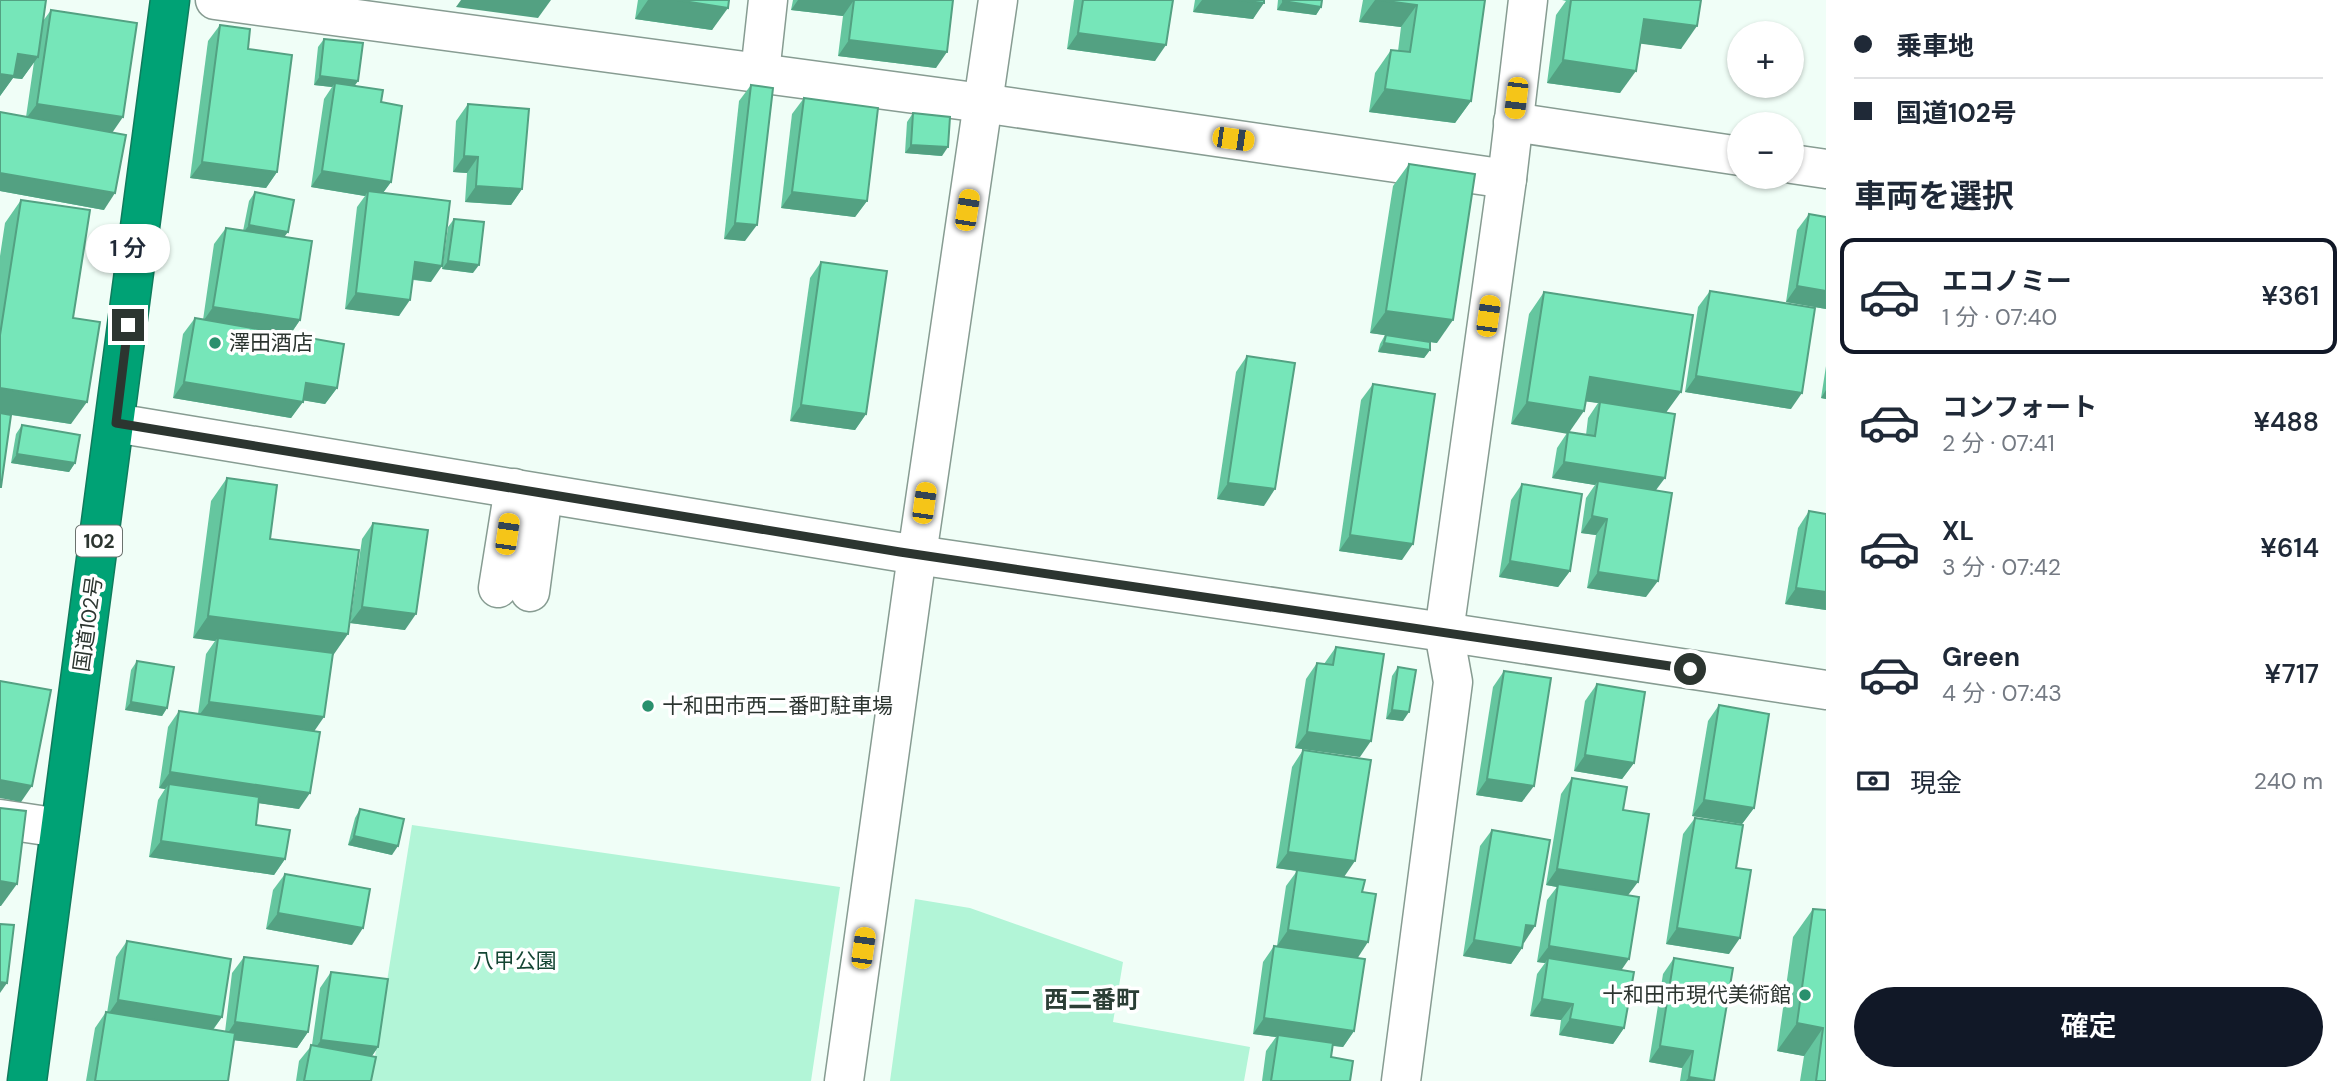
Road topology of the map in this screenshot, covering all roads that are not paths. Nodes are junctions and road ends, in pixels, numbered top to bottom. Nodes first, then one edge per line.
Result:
1 (170, 0) edge
2 (215, 0) edge
3 (768, 0) edge
4 (998, 0) edge
5 (1528, 0) edge
6 (760, 73) junction
7 (982, 103) junction
8 (1513, 122) junction
9 (1727, 154) edge
10 (1804, 166) edge
11 (1826, 169) edge
12 (1507, 179) junction
13 (116, 423) junction
14 (529, 491) junction
15 (917, 555) junction
16 (514, 590) dead end
17 (1444, 632) junction
18 (1826, 690) edge
19 (0, 819) edge
20 (60, 828) junction
21 (27, 1081) edge
22 (844, 1081) edge
23 (1401, 1081) edge

1 - 13 highway, 国道102号 / 102
2 - 6 street
3 - 6 street
4 - 7 street
5 - 8 street
6 - 7 street
7 - 12 street
7 - 15 street
8 - 9 street
8 - 12 street
10 - 11 street
12 - 17 street
13 - 14 street
13 - 20 highway, 国道102号 / 102
14 - 15 street
14 - 16 street
15 - 17 street
15 - 22 street
17 - 18 street
17 - 23 street
19 - 20 street
20 - 21 highway, 国道102号 / 102

